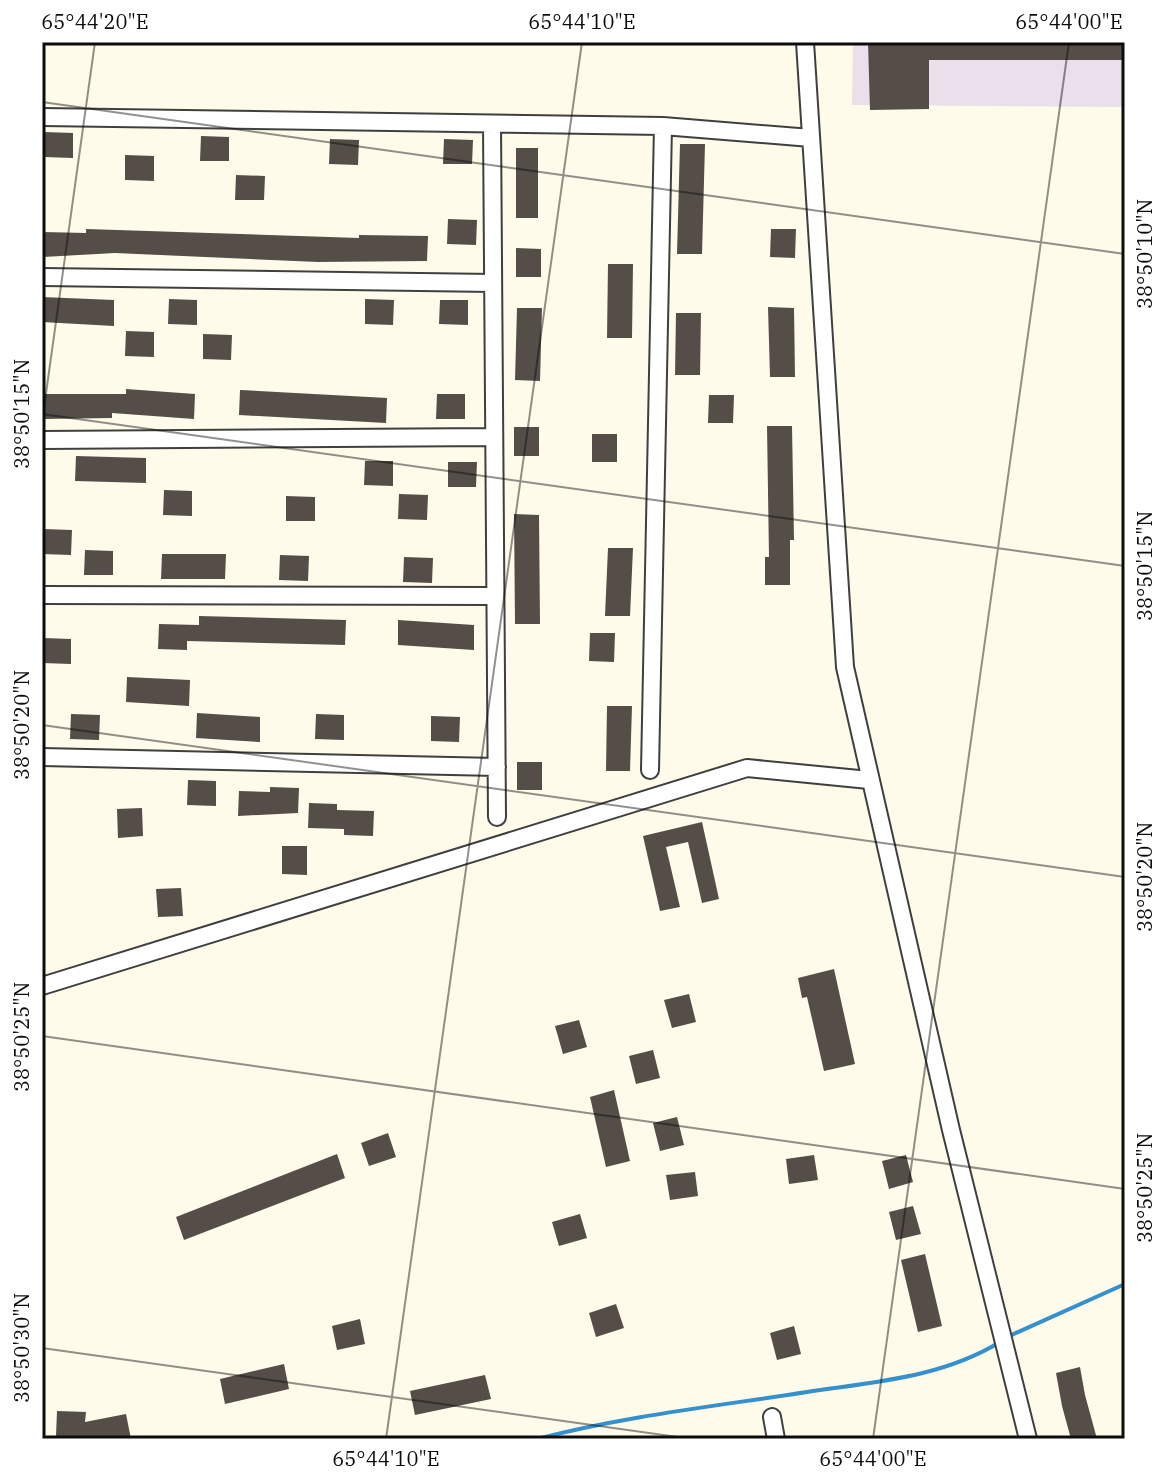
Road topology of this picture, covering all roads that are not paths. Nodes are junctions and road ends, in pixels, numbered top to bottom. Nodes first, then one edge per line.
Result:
1 (805, 42) edge
2 (42, 117) edge
3 (492, 124) junction
4 (663, 126) junction
5 (811, 138) junction
6 (42, 277) edge
7 (493, 283) junction
8 (494, 437) junction
9 (42, 440) edge
10 (42, 595) edge
11 (495, 596) junction
12 (42, 757) edge
13 (497, 767) junction
14 (650, 770) dead end
15 (869, 780) junction
16 (497, 817) dead end
17 (42, 986) edge
18 (772, 1417) dead end
19 (776, 1439) edge
20 (1028, 1439) edge

1 - 5 street
2 - 3 street
3 - 4 street
3 - 7 street
4 - 5 street
4 - 14 street
5 - 15 street
6 - 7 street
7 - 8 street
8 - 9 street
8 - 11 street
10 - 11 street
11 - 13 street
12 - 13 street
13 - 16 street
15 - 17 street
15 - 20 street
18 - 19 street

